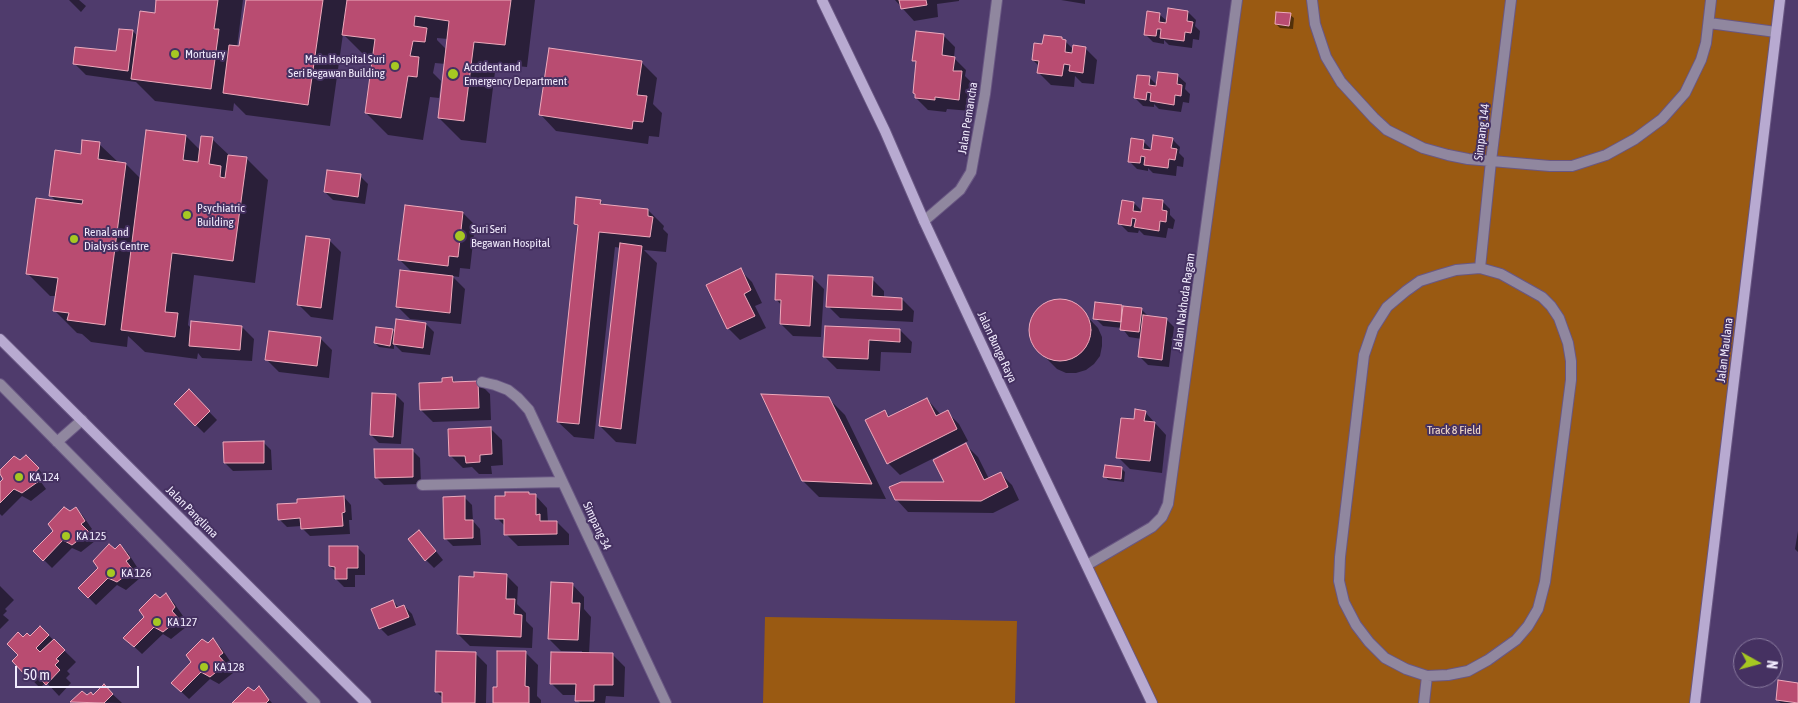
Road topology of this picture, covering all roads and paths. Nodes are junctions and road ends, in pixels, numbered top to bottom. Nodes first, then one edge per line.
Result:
1 (822, 0) edge
2 (997, 0) edge
3 (1237, 0) edge
4 (1312, 0) edge
5 (1511, 0) edge
6 (1711, 0) edge
7 (1780, 0) edge
8 (1709, 22) junction
9 (1776, 32) junction
10 (1491, 161) junction
11 (924, 221) junction
12 (1480, 268) junction
13 (0, 339) edge
14 (482, 382) dead end
15 (0, 384) edge
16 (82, 420) junction
17 (57, 442) junction
18 (562, 482) junction
19 (422, 485) dead end
20 (1087, 565) junction
21 (1427, 676) junction
22 (315, 703) edge
23 (366, 703) edge
24 (666, 703) edge
25 (1152, 703) edge
26 (1424, 703) edge
27 (1695, 703) edge

1 - 11 main road, Jalan Bunga Raya
2 - 11 street, Jalan Pemancha
3 - 20 street, Jalan Nakhoda Ragam
4 - 10 street
5 - 10 street, Simpang 144
6 - 8 street
7 - 9 main road, Jalan Maulana
8 - 9 street
8 - 10 street
9 - 27 main road, Jalan Maulana
10 - 12 street, Simpang 144
11 - 20 main road, Jalan Bunga Raya
12 - 21 street
12 - 21 street
13 - 16 main road, Jalan Panglima
14 - 18 street, Simpang 34
15 - 17 street
16 - 17 street
16 - 23 main road, Jalan Panglima
17 - 22 street
18 - 19 street
18 - 24 street, Simpang 34
20 - 25 main road, Jalan Bunga Raya
21 - 26 street

